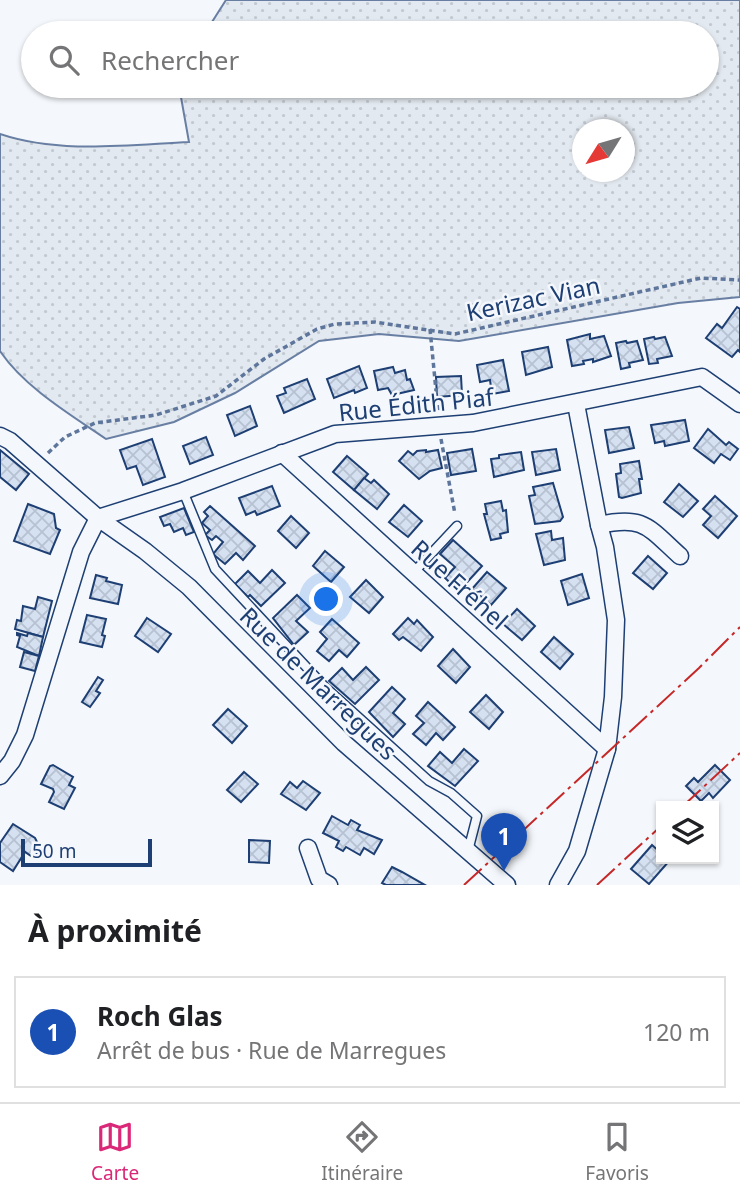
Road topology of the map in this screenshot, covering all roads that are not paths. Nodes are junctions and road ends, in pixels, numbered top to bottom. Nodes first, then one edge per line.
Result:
1 (576, 404) junction
2 (740, 404) edge
3 (0, 436) edge
4 (282, 453) junction
5 (183, 491) junction
6 (98, 518) junction
7 (457, 526) dead end
8 (599, 526) junction
9 (680, 556) dead end
10 (414, 572) junction
11 (607, 749) junction
12 (0, 776) edge
13 (308, 848) dead end
14 (468, 851) junction
15 (321, 883) edge
16 (507, 885) edge
17 (558, 885) edge

1 - 2 street, Rue Édith Piaf
1 - 4 street, Rue Édith Piaf
1 - 8 street
3 - 6 street, Rue de Marregues
4 - 5 street, Rue Édith Piaf
4 - 10 street, Rue Fréhel
5 - 6 street, Rue Édith Piaf
5 - 14 lane
6 - 12 street
6 - 14 street, Rue de Marregues
7 - 10 lane
8 - 9 street
8 - 11 street
10 - 11 street, Rue Fréhel
11 - 17 street
13 - 15 street
14 - 16 street, Rue de Marregues

